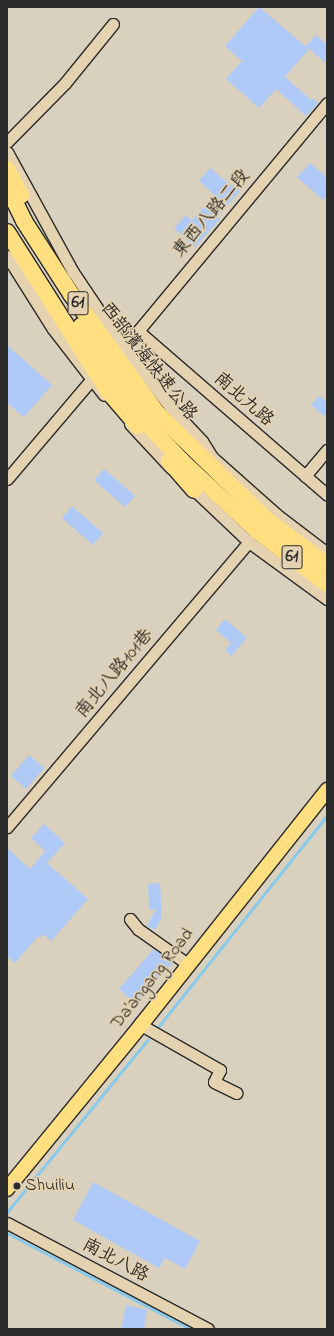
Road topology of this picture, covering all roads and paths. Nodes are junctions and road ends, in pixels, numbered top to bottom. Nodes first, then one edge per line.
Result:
1 (114, 24) dead end
2 (327, 103) edge
3 (7, 142) edge
4 (7, 152) edge
5 (7, 169) edge
6 (7, 186) edge
7 (7, 208) edge
8 (7, 232) edge
9 (7, 256) edge
10 (138, 330) junction
11 (122, 345) junction
12 (91, 380) junction
13 (152, 418) junction
14 (327, 450) edge
15 (212, 457) junction
16 (305, 476) junction
17 (7, 479) edge
18 (194, 490) junction
19 (327, 495) edge
20 (257, 530) junction
21 (327, 552) edge
22 (327, 565) edge
23 (327, 584) edge
24 (327, 599) edge
25 (327, 790) edge
26 (7, 827) edge
27 (130, 919) dead end
28 (189, 965) junction
29 (141, 1025) junction
30 (238, 1093) dead end
31 (7, 1189) edge
32 (7, 1222) edge
33 (208, 1329) edge

1 - 3 street
2 - 10 street, 東西八路二段
4 - 11 street
5 - 15 highway
6 - 13 highway, 西部濱海快速公路 / 61
7 - 13 highway, 西部濱海快速公路 / 61
8 - 18 highway
9 - 12 street
10 - 11 street, 東西八路二段
10 - 16 street, 南北九路
11 - 15 street
12 - 17 street
12 - 18 street
13 - 20 highway, 西部濱海快速公路 / 61
14 - 16 street
15 - 21 street
16 - 19 street, 南北九路
18 - 20 street
20 - 22 highway, 西部濱海快速公路 / 61
20 - 23 highway, 西部濱海快速公路 / 61
20 - 24 street
20 - 26 street, 南北八路101巷
25 - 28 main road, Da’angang Road
27 - 28 street
28 - 29 main road, Da’angang Road
29 - 30 street
29 - 31 main road, Da’angang Road
32 - 33 street, 南北八路

